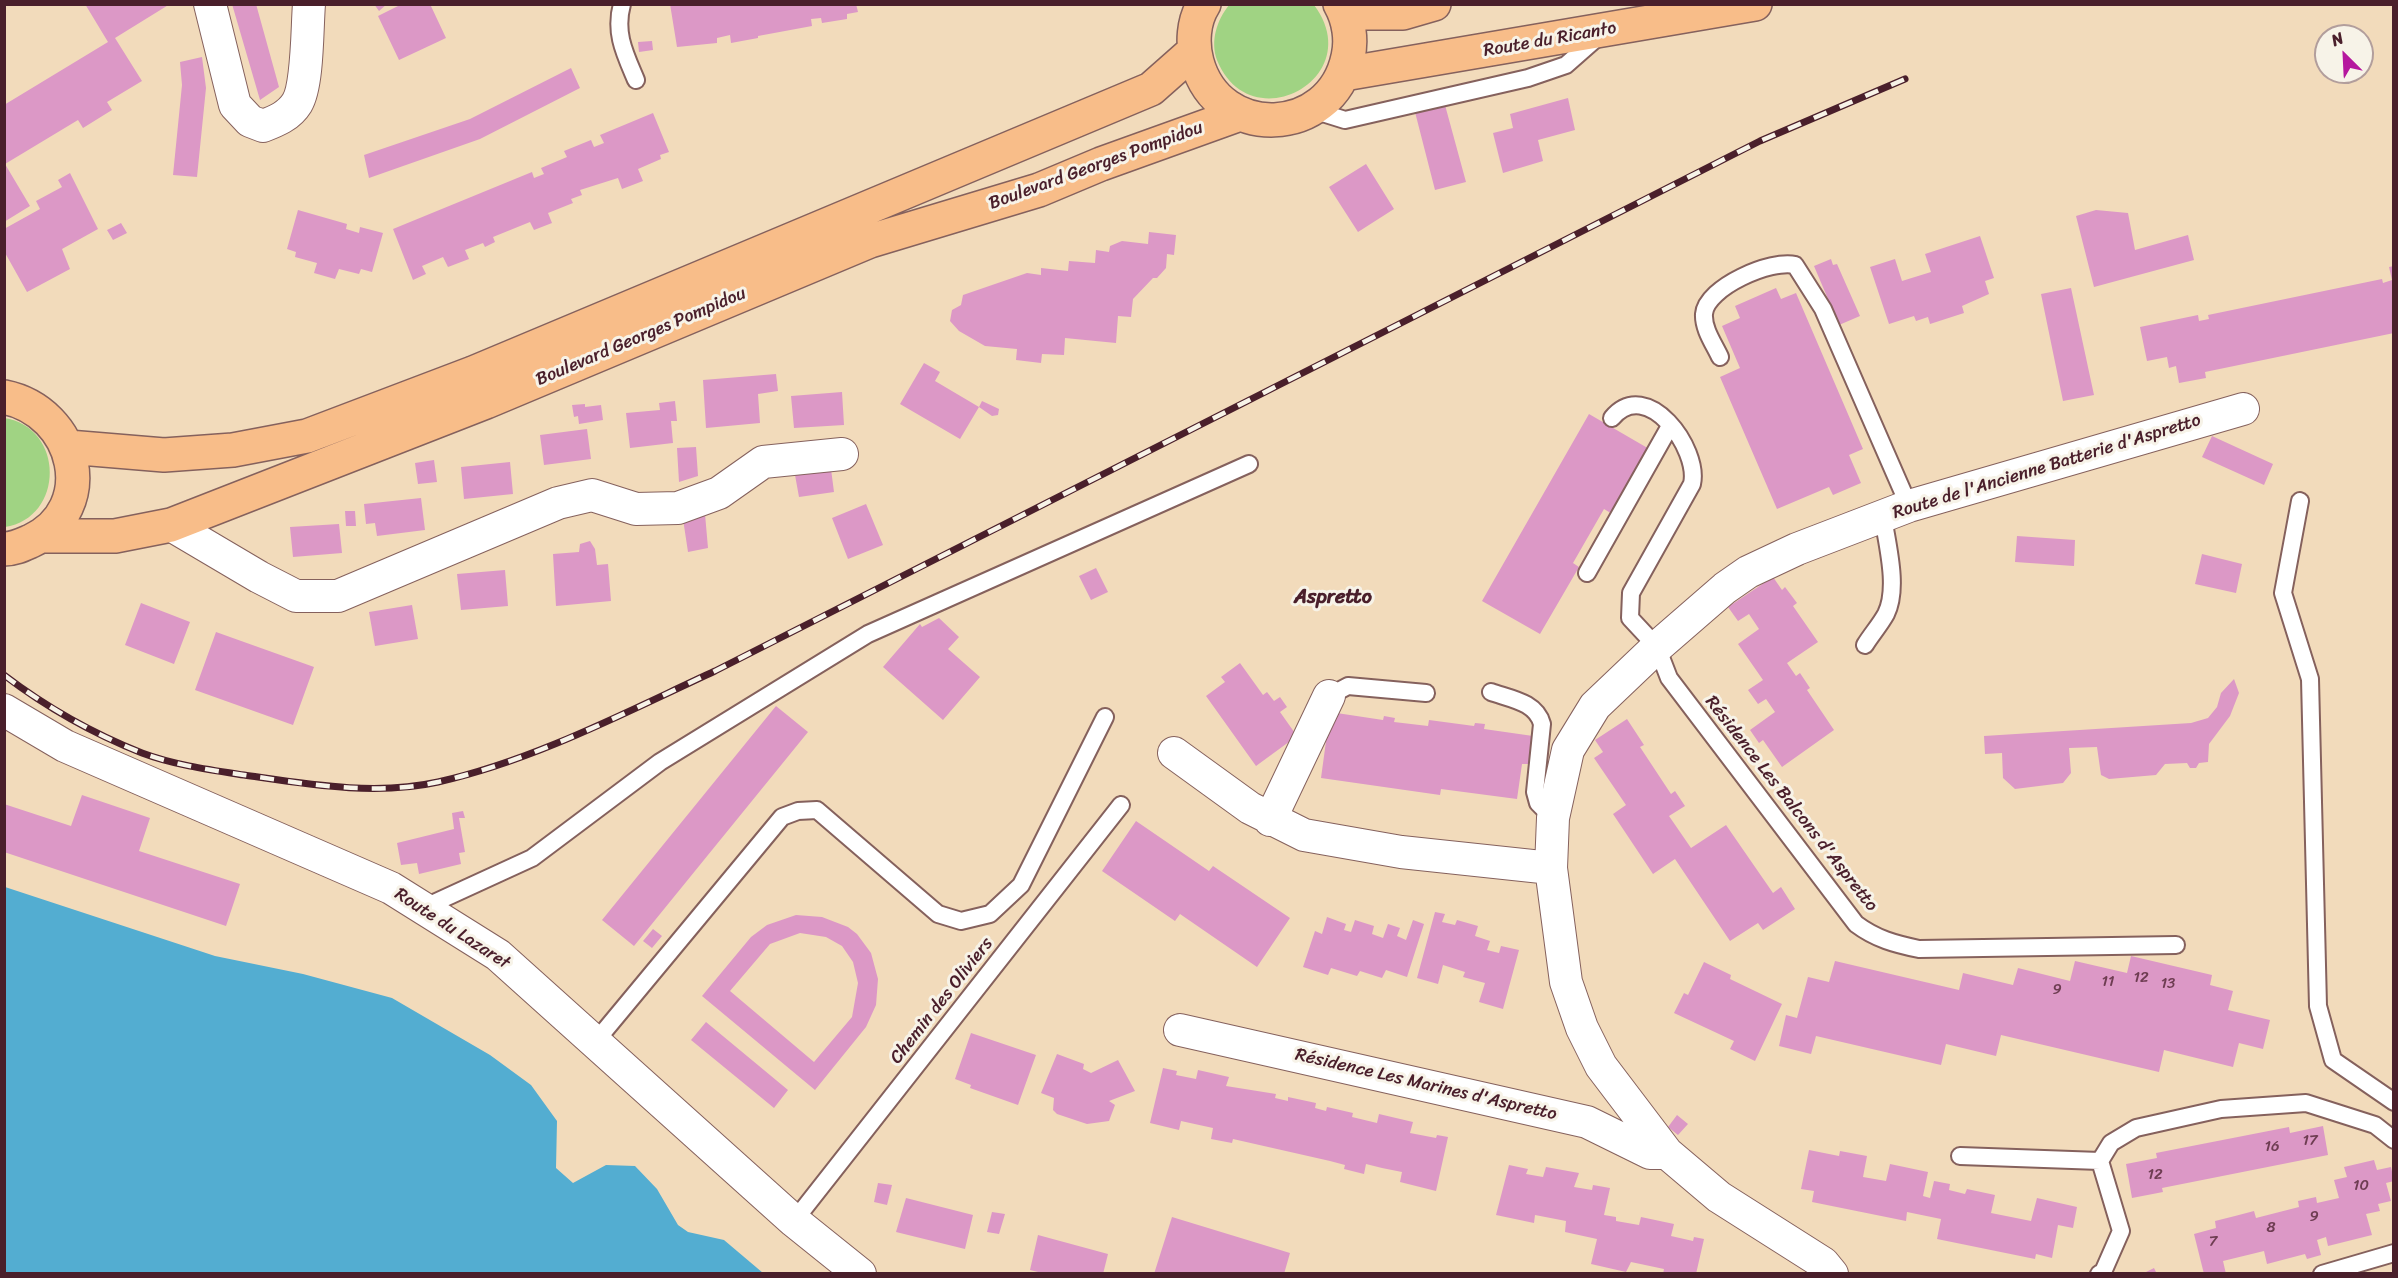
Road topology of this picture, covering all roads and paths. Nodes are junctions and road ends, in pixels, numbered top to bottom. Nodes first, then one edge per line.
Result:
1 (210, 4) edge
2 (309, 4) edge
3 (622, 4) edge
4 (1204, 4) edge
5 (1434, 4) edge
6 (1755, 4) edge
7 (1343, 9) edge
8 (1606, 31) junction
9 (1194, 51) junction
10 (1344, 74) junction
11 (636, 80) dead end
12 (1313, 110) junction
13 (1240, 114) junction
14 (1720, 357) dead end
15 (4, 397) edge
16 (2243, 409) dead end
17 (1612, 418) dead end
18 (1670, 426) junction
19 (68, 447) junction
20 (842, 454) dead end
21 (1250, 464) dead end
22 (2300, 501) dead end
23 (1896, 511) junction
24 (171, 525) junction
25 (40, 536) junction
26 (4, 549) edge
27 (1587, 573) dead end
28 (1865, 645) dead end
29 (1657, 647) junction
30 (1491, 692) dead end
31 (1426, 693) dead end
32 (1329, 696) joint
33 (4, 710) edge
34 (1105, 717) dead end
35 (1174, 753) dead end
36 (1121, 805) dead end
37 (1553, 818) junction
38 (1270, 820) junction
39 (1551, 868) junction
40 (423, 908) junction
41 (2176, 945) dead end
42 (1180, 1030) dead end
43 (596, 1041) junction
44 (2394, 1102) edge
45 (2394, 1140) edge
46 (1668, 1153) junction
47 (1960, 1156) dead end
48 (2100, 1161) junction
49 (794, 1221) junction
50 (2394, 1253) edge
51 (860, 1274) edge
52 (1832, 1274) edge
53 (2099, 1274) edge
54 (2322, 1274) edge

1 - 2 street
3 - 11 lane
4 - 9 main road
5 - 7 main road
6 - 8 main road, Route du Ricanto
7 - 10 main road
8 - 10 main road, Route du Ricanto
8 - 12 lane
9 - 13 main road
9 - 19 main road, Boulevard Georges Pompidou
10 - 12 main road
12 - 13 main road
13 - 24 main road, Boulevard Georges Pompidou
14 - 23 lane
15 - 19 main road
16 - 23 street, Route de l'Ancienne Batterie d'Aspretto
17 - 18 lane
18 - 27 lane
18 - 29 lane
19 - 25 main road
20 - 24 street
21 - 40 lane
22 - 44 lane
23 - 28 lane
23 - 29 street, Route de l'Ancienne Batterie d'Aspretto
24 - 25 main road, Boulevard Georges Pompidou
25 - 26 main road
29 - 37 street, Route de l'Ancienne Batterie d'Aspretto
29 - 41 lane, Résidence Les Balcons d'Aspretto
30 - 37 lane
31 - 32 lane
32 - 38 street
33 - 40 street, Route du Lazaret
34 - 43 lane
35 - 38 street
36 - 49 lane, Chemin des Oliviers
37 - 39 street, Route de l'Ancienne Batterie d'Aspretto
38 - 39 street
39 - 46 street, Route de l'Ancienne Batterie d'Aspretto
40 - 43 street, Route du Lazaret
42 - 46 street, Résidence Les Marines d'Aspretto
43 - 49 street, Route du Lazaret
45 - 48 lane
46 - 52 street, Route de l'Ancienne Batterie d'Aspretto
47 - 48 lane
48 - 53 lane
49 - 51 street, Route du Lazaret
50 - 54 lane

